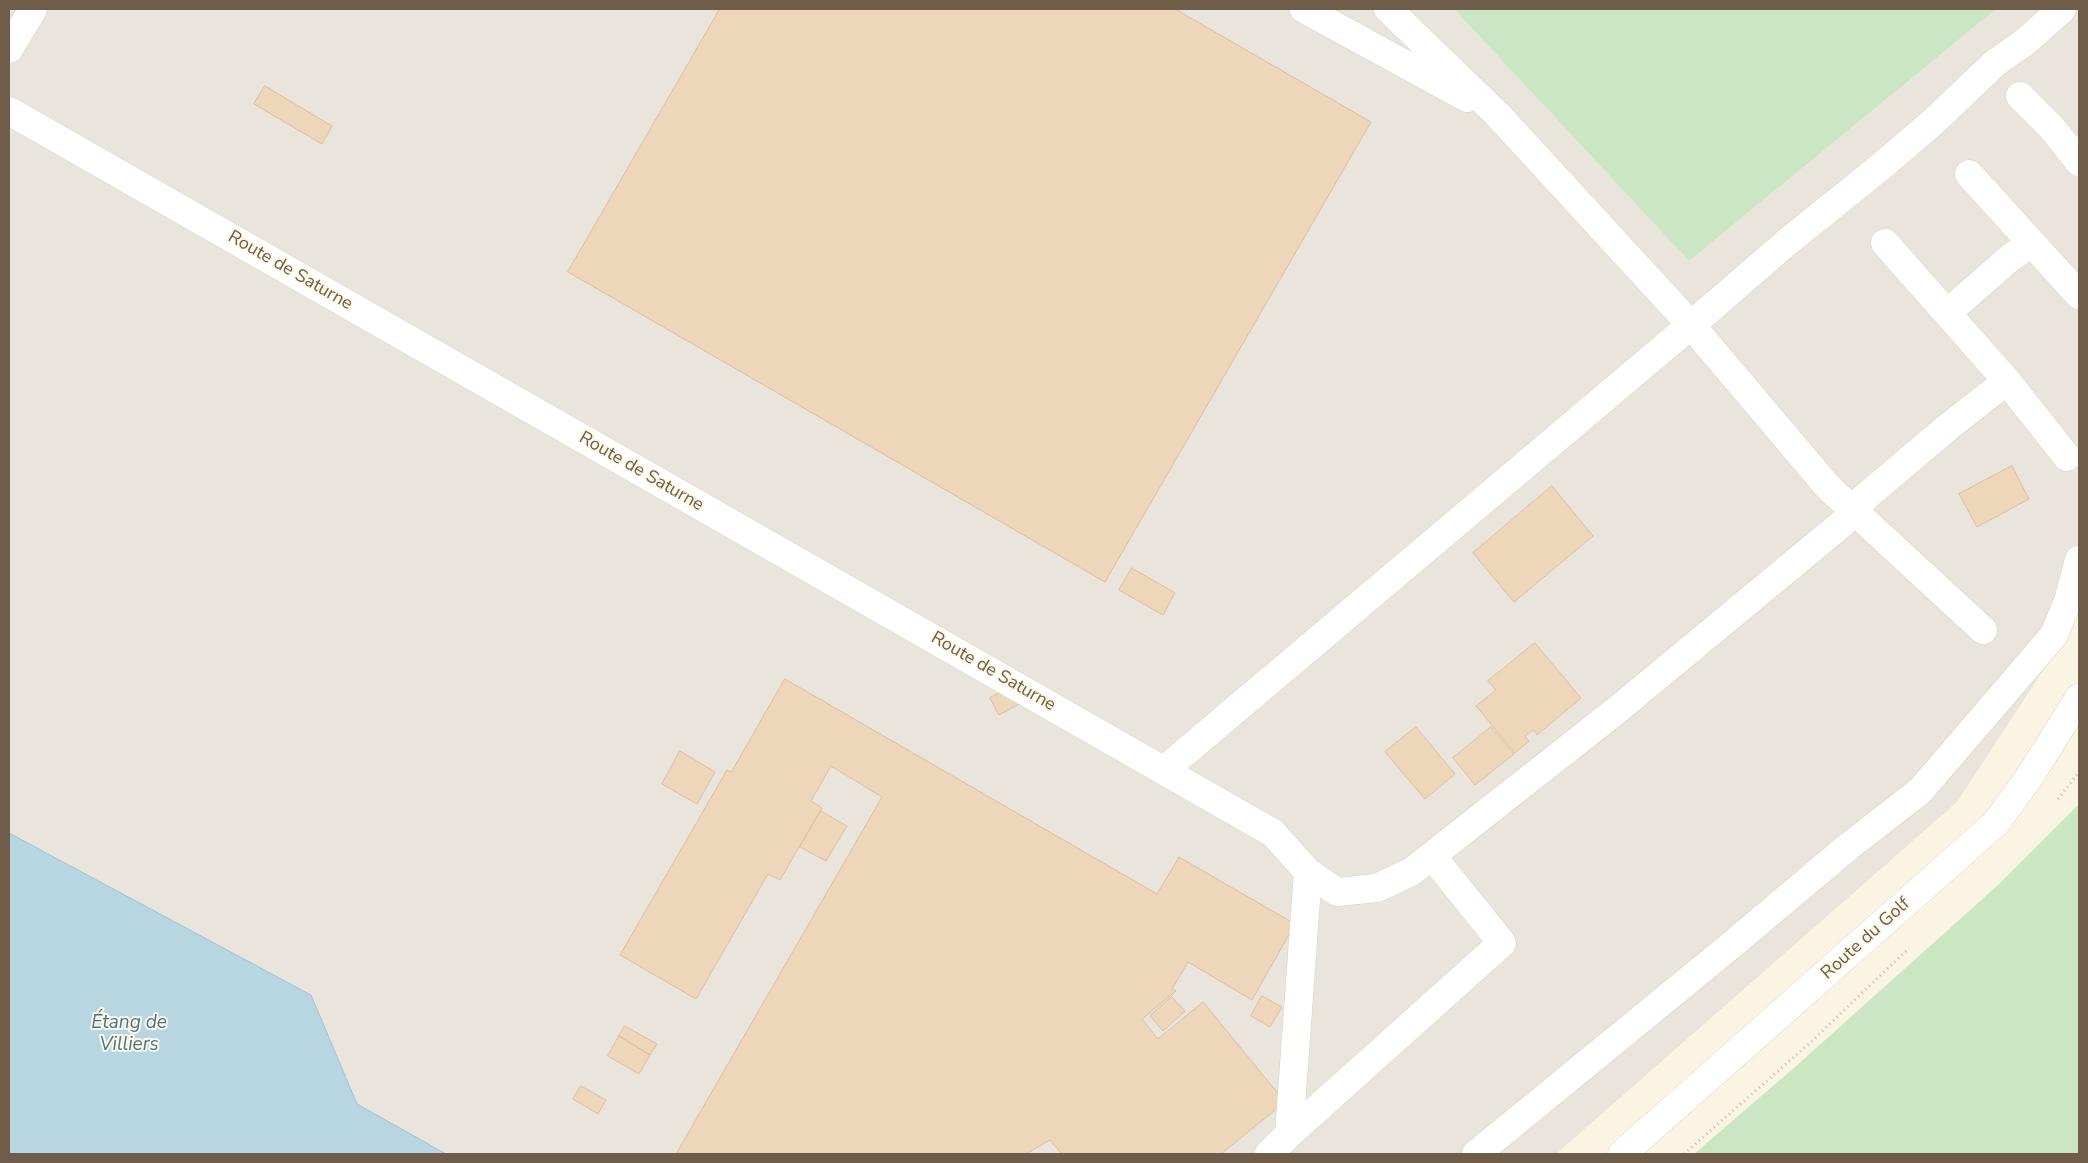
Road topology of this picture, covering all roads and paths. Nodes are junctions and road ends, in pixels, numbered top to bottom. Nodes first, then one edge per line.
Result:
1 (33, 9) edge
2 (1304, 9) edge
3 (1388, 9) edge
4 (2062, 9) edge
5 (9, 49) edge
6 (2020, 96) dead end
7 (9, 111) edge
8 (1497, 114) junction
9 (2079, 162) edge
10 (1970, 174) dead end
11 (1885, 243) dead end
12 (2032, 243) junction
13 (2079, 295) edge
14 (1946, 313) junction
15 (1691, 325) junction
16 (2007, 382) junction
17 (2067, 457) dead end
18 (1856, 512) junction
19 (2079, 560) edge
20 (1983, 630) dead end
21 (2079, 698) edge
22 (1164, 770) junction
23 (1432, 856) junction
24 (1308, 872) junction
25 (1290, 1134) junction
26 (1269, 1154) edge
27 (1476, 1154) edge
28 (1622, 1154) edge

1 - 5 street
2 - 8 street
3 - 8 street
4 - 15 street
6 - 9 street
7 - 22 street, Route de Saturne
8 - 15 street
10 - 12 street
11 - 14 street
12 - 13 street
12 - 14 street
14 - 16 street
15 - 18 street
15 - 22 street
16 - 17 street
16 - 18 street, Route de Saturne
18 - 20 street
18 - 23 street, Route de Saturne
19 - 27 street
21 - 28 street, Route du Golf
22 - 24 street, Route de Saturne
23 - 24 street, Route de Saturne
23 - 25 street
24 - 25 street
25 - 26 street

